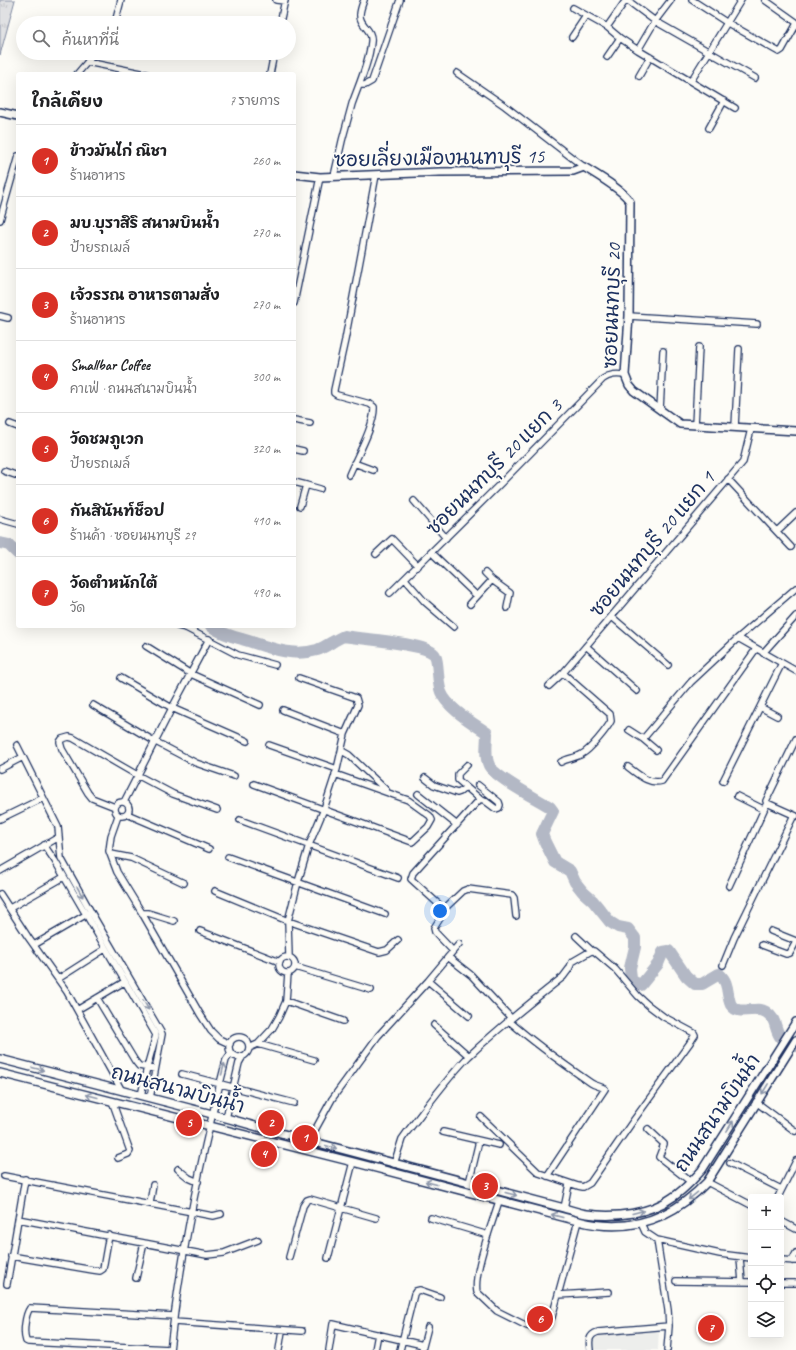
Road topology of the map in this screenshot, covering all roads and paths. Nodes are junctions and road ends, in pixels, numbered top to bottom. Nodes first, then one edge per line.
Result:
1 (121, 0) edge
2 (276, 0) edge
3 (364, 0) edge
4 (400, 0) edge
5 (627, 0) edge
6 (671, 0) edge
7 (692, 0) edge
8 (741, 0) edge
9 (765, 0) edge
10 (285, 1) edge
11 (572, 8) dead end
12 (117, 16) edge
13 (282, 16) edge
14 (586, 16) junction
15 (655, 21) junction
16 (726, 22) junction
17 (796, 22) edge
18 (796, 25) edge
19 (607, 27) junction
20 (572, 37) dead end
21 (620, 38) junction
22 (638, 50) junction
23 (708, 52) junction
24 (607, 57) dead end
25 (650, 57) junction
26 (273, 60) edge
27 (87, 62) joint
28 (78, 72) edge
29 (136, 72) edge
30 (270, 72) edge
31 (457, 73) dead end
32 (639, 76) dead end
33 (755, 78) dead end
34 (691, 81) junction
35 (360, 84) junction
36 (724, 101) junction
37 (735, 108) dead end
38 (0, 112) edge
39 (16, 116) edge
40 (709, 128) dead end
41 (16, 163) edge
42 (584, 167) junction
43 (296, 174) edge
44 (376, 175) junction
45 (334, 176) junction
46 (320, 177) junction
47 (0, 220) edge
48 (296, 293) edge
49 (0, 316) edge
50 (628, 316) junction
51 (8, 318) dead end
52 (757, 324) dead end
53 (699, 348) dead end
54 (739, 349) dead end
55 (663, 351) dead end
56 (624, 375) junction
57 (660, 410) junction
58 (296, 420) edge
59 (310, 423) dead end
60 (10, 424) dead end
61 (695, 425) junction
62 (16, 426) edge
63 (735, 427) junction
64 (751, 429) junction
65 (796, 431) edge
66 (296, 450) edge
67 (302, 451) dead end
68 (354, 463) junction
69 (372, 470) dead end
70 (4, 471) dead end
71 (16, 475) edge
72 (349, 475) dead end
73 (728, 480) junction
74 (296, 482) edge
75 (306, 485) junction
76 (320, 489) dead end
77 (414, 501) dead end
78 (300, 506) dead end
79 (796, 513) edge
80 (0, 519) edge
81 (16, 523) edge
82 (777, 531) junction
83 (446, 538) junction
84 (791, 547) dead end
85 (432, 553) junction
86 (376, 554) dead end
87 (418, 566) junction
88 (485, 572) dead end
89 (405, 579) junction
90 (492, 580) junction
91 (796, 588) edge
92 (390, 593) dead end
93 (477, 596) junction
94 (470, 604) dead end
95 (507, 608) dead end
96 (796, 616) edge
97 (612, 617) junction
98 (454, 627) dead end
99 (186, 628) edge
100 (738, 638) junction
101 (209, 639) junction
102 (146, 646) dead end
103 (586, 646) junction
104 (756, 648) junction
105 (763, 653) junction
106 (782, 663) junction
107 (275, 665) dead end
108 (668, 665) dead end
109 (796, 670) edge
110 (191, 674) junction
111 (563, 674) junction
112 (121, 678) dead end
113 (299, 678) dead end
114 (549, 686) dead end
115 (637, 691) dead end
116 (93, 705) dead end
117 (260, 705) dead end
118 (760, 707) junction
119 (172, 708) junction
120 (283, 710) dead end
121 (777, 716) dead end
122 (629, 730) dead end
123 (345, 734) junction
124 (643, 739) junction
125 (796, 739) edge
126 (247, 741) dead end
127 (154, 742) junction
128 (17, 745) dead end
129 (269, 745) dead end
130 (656, 750) dead end
131 (342, 751) junction
132 (23, 757) junction
133 (562, 762) dead end
134 (467, 764) dead end
135 (628, 767) dead end
136 (0, 769) edge
137 (336, 772) junction
138 (137, 775) junction
139 (234, 776) dead end
140 (425, 778) dead end
141 (723, 781) dead end
142 (254, 784) dead end
143 (478, 785) dead end
144 (466, 787) junction
145 (389, 793) junction
146 (418, 794) dead end
147 (737, 796) dead end
148 (44, 798) junction
149 (480, 799) junction
150 (124, 802) junction
151 (767, 803) junction
152 (114, 807) junction
153 (324, 809) junction
154 (763, 809) junction
155 (217, 810) dead end
156 (127, 814) junction
157 (795, 815) edge
158 (118, 816) junction
159 (0, 819) edge
160 (240, 820) dead end
161 (457, 825) junction
162 (59, 837) junction
163 (44, 845) junction
164 (309, 845) junction
165 (209, 849) dead end
166 (111, 854) junction
167 (228, 857) dead end
168 (61, 858) junction
169 (55, 861) junction
170 (0, 871) edge
171 (64, 877) junction
172 (398, 878) dead end
173 (298, 882) junction
174 (184, 883) dead end
175 (729, 886) dead end
176 (215, 891) dead end
177 (0, 894) edge
178 (10, 908) junction
179 (444, 909) junction
180 (88, 913) junction
181 (142, 913) junction
182 (385, 914) dead end
183 (516, 916) dead end
184 (174, 921) dead end
185 (288, 921) junction
186 (200, 931) dead end
187 (770, 932) dead end
188 (576, 936) dead end
189 (398, 940) dead end
190 (796, 942) edge
191 (34, 944) junction
192 (459, 944) dead end
193 (762, 945) dead end
194 (105, 949) junction
195 (452, 951) junction
196 (592, 951) junction
197 (289, 957) junction
198 (448, 957) junction
199 (280, 962) junction
200 (723, 965) dead end
201 (295, 967) junction
202 (288, 973) junction
203 (58, 979) junction
204 (428, 981) junction
205 (124, 982) junction
206 (371, 990) dead end
207 (139, 994) junction
208 (134, 997) junction
209 (97, 998) junction
210 (286, 1001) junction
211 (77, 1010) junction
212 (469, 1016) dead end
213 (510, 1019) junction
214 (343, 1021) dead end
215 (796, 1022) edge
216 (434, 1025) dead end
217 (159, 1034) junction
218 (796, 1040) edge
219 (230, 1044) junction
220 (258, 1044) junction
221 (249, 1048) junction
222 (231, 1053) junction
223 (243, 1056) junction
224 (469, 1056) junction
225 (0, 1060) edge
226 (314, 1060) dead end
227 (147, 1067) junction
228 (155, 1069) junction
229 (0, 1073) edge
230 (182, 1074) dead end
231 (220, 1084) junction
232 (234, 1088) junction
233 (122, 1091) junction
234 (141, 1096) junction
235 (150, 1098) junction
236 (112, 1101) junction
237 (160, 1101) junction
238 (756, 1102) junction
239 (294, 1103) dead end
240 (139, 1108) junction
241 (157, 1113) junction
242 (212, 1114) junction
243 (481, 1117) dead end
244 (226, 1118) junction
245 (210, 1125) junction
246 (648, 1129) dead end
247 (795, 1130) edge
248 (443, 1132) dead end
249 (309, 1141) junction
250 (479, 1141) junction
251 (499, 1145) dead end
252 (118, 1158) dead end
253 (353, 1162) junction
254 (796, 1162) edge
255 (730, 1163) dead end
256 (394, 1164) junction
257 (178, 1169) dead end
258 (4, 1176) dead end
259 (547, 1176) junction
260 (25, 1180) junction
261 (198, 1182) junction
262 (692, 1182) junction
263 (707, 1182) junction
264 (469, 1183) junction
265 (570, 1184) junction
266 (153, 1185) dead end
267 (781, 1189) junction
268 (779, 1194) edge
269 (499, 1201) junction
270 (150, 1203) junction
271 (748, 1203) edge
272 (342, 1207) junction
273 (564, 1208) junction
274 (192, 1211) junction
275 (221, 1214) dead end
276 (376, 1218) dead end
277 (431, 1218) dead end
278 (18, 1219) junction
279 (578, 1221) junction
280 (641, 1223) junction
281 (784, 1223) edge
282 (796, 1229) edge
283 (109, 1235) junction
284 (488, 1235) junction
285 (258, 1240) dead end
286 (657, 1240) junction
287 (144, 1243) junction
288 (184, 1250) junction
289 (796, 1253) edge
290 (11, 1256) junction
291 (289, 1257) dead end
292 (328, 1258) dead end
293 (740, 1258) junction
294 (748, 1258) edge
295 (784, 1260) edge
296 (794, 1261) edge
297 (136, 1278) dead end
298 (676, 1281) dead end
299 (742, 1282) junction
300 (748, 1282) edge
301 (784, 1283) edge
302 (796, 1283) edge
303 (7, 1284) dead end
304 (609, 1292) dead end
305 (558, 1295) junction
306 (440, 1297) dead end
307 (174, 1319) junction
308 (669, 1326) junction
309 (428, 1327) dead end
310 (282, 1331) junction
311 (302, 1332) dead end
312 (378, 1334) junction
313 (402, 1341) junction
314 (423, 1347) edge
315 (170, 1350) edge
316 (279, 1350) edge
317 (329, 1350) edge
318 (375, 1350) edge
319 (400, 1350) edge
320 (590, 1350) edge
321 (667, 1350) edge

1 - 12 street
2 - 10 street
3 - 35 street
4 - 35 street
5 - 15 street
5 - 19 street
6 - 15 street
7 - 16 street
8 - 16 street
9 - 17 street
10 - 13 street
11 - 14 street
14 - 19 street
14 - 20 street
15 - 22 street
15 - 23 street
16 - 18 street
16 - 23 street
19 - 21 street
21 - 22 street
21 - 24 street
22 - 25 street
23 - 33 street
23 - 34 street
25 - 32 street
25 - 34 street
26 - 30 street
27 - 28 street
27 - 29 street
31 - 42 street
34 - 36 street
35 - 45 street
36 - 37 street
36 - 40 street
38 - 39 main road
41 - 47 street
42 - 44 main road, ซอยเลี่ยงเมืองนนทบุรี 15
42 - 50 main road, ซอยนนทบุรี 20
43 - 46 main road, ซอยเลี่ยงเมืองนนทบุรี 15
44 - 45 main road, ซอยเลี่ยงเมืองนนทบุรี 15
44 - 68 street
45 - 46 main road, ซอยเลี่ยงเมืองนนทบุรี 15
46 - 48 street
49 - 51 street
50 - 52 street
50 - 56 main road, ซอยนนทบุรี 20
53 - 61 street
54 - 63 street
55 - 57 street
56 - 57 main road, ซอยนนทบุรี 20
56 - 83 street, ซอยนนทบุรี 20 แยก 3
57 - 61 main road, ซอยนนทบุรี 20
58 - 59 street
60 - 62 street
61 - 63 main road, ซอยนนทบุรี 20
63 - 64 main road, ซอยนนทบุรี 20
64 - 65 main road, ซอยนนทบุรี 20
64 - 73 street, ซอยนนทบุรี 20 แยก 1
66 - 67 street
68 - 69 street
68 - 72 street
70 - 71 street
73 - 82 street
73 - 97 street, ซอยนนทบุรี 20 แยก 1
74 - 75 street
75 - 76 street
75 - 78 street
77 - 83 street
79 - 82 street
80 - 81 street
82 - 84 street
83 - 85 street, ซอยนนทบุรี 20 แยก 3
85 - 87 street, ซอยนนทบุรี 20 แยก 3
85 - 93 street
86 - 87 street
87 - 89 street, ซอยนนทบุรี 20 แยก 3
88 - 90 street
89 - 92 street, ซอยนนทบุรี 20 แยก 3
89 - 98 street
90 - 93 street
90 - 95 street
91 - 100 street
93 - 94 street
96 - 105 street
97 - 103 street, ซอยนนทบุรี 20 แยก 1
97 - 108 street
99 - 101 street
100 - 104 street
100 - 124 street
101 - 107 street
101 - 110 street
102 - 110 street
103 - 111 street, ซอยนนทบุรี 20 แยก 1
103 - 115 street
104 - 105 street
104 - 135 street
105 - 106 street
106 - 109 street
106 - 118 street
110 - 117 street
110 - 119 street
111 - 114 street, ซอยนนทบุรี 20 แยก 1
111 - 133 street
112 - 119 street
113 - 123 street
116 - 127 street
118 - 121 street
118 - 141 street
119 - 126 street
119 - 127 street
120 - 123 street
122 - 124 street
123 - 131 street
124 - 130 street
125 - 151 street
127 - 138 street
127 - 139 street
128 - 132 street
129 - 137 street
131 - 137 street
131 - 145 street
132 - 136 street
132 - 148 street
134 - 144 street
137 - 145 street
137 - 153 street
138 - 150 street
138 - 152 street
138 - 155 street
140 - 144 street
142 - 153 street
143 - 149 street
144 - 149 street
145 - 153 street
146 - 161 street
147 - 154 street
148 - 159 street
148 - 162 street
149 - 161 street
150 - 152 street
150 - 156 street
151 - 154 street
151 - 157 street
152 - 158 street
153 - 164 street
154 - 175 street
156 - 158 street
156 - 165 street
157 - 200 street
158 - 166 street
160 - 164 street
161 - 179 street
162 - 163 street
162 - 168 street
163 - 169 street
163 - 170 street
164 - 172 street
164 - 173 street
166 - 174 street
166 - 181 street
167 - 173 street
168 - 169 street
168 -> 180 street
169 - 171 street
171 - 178 street
171 - 180 street
173 - 182 street
173 - 185 street
176 - 185 street
177 - 178 street
178 - 191 street
179 - 183 street
179 - 195 street
180 - 191 street
180 - 194 street
180 - 207 street
181 - 184 street
181 - 219 street
185 - 189 street
185 - 197 street
186 - 199 street
187 - 190 street
188 - 196 street
190 - 193 street
191 - 203 street
192 - 195 street
194 - 203 street
194 - 205 street
195 - 198 street
196 - 213 street
196 - 265 street
197 - 199 street
197 - 201 street
198 - 204 street
198 - 213 street
199 - 202 street
201 - 202 street
201 - 206 street
202 - 210 street
203 - 211 street
204 - 212 street
204 - 249 street
205 - 208 street
205 - 209 street
207 - 208 street
207 -> 217 street
208 - 217 street
209 - 211 street
209 - 227 street
210 - 214 street
210 - 220 street
211 - 233 street
213 - 224 street
213 - 259 street
262 -> 215 main road, ถนนสนามบินน้ำ
216 - 224 street
217 - 227 street
217 - 228 street
218 -> 238 main road, ถนนสนามบินน้ำ
219 - 221 street
219 - 222 street
220 - 221 street
220 - 226 street
221 - 223 street
222 - 223 street
231 -> 222 street
223 - 232 street
224 - 256 street
225 -> 233 main road, ถนนสนามบินน้ำ
227 - 228 street
227 - 234 street
228 - 235 street
236 -> 229 main road, ถนนสนามบินน้ำ
230 - 231 street
231 - 232 street
231 - 242 street
232 - 239 street
232 - 244 street
233 - 234 main road, ถนนสนามบินน้ำ
234 - 235 main road, ถนนสนามบินน้ำ
234 - 240 main road
235 - 237 main road, ถนนสนามบินน้ำ
236 - 240 main road, ถนนสนามบินน้ำ
236 - 252 street
237 - 241 main road
237 - 242 main road, ถนนสนามบินน้ำ
238 - 247 street
238 - 263 main road, ถนนสนามบินน้ำ
240 - 241 main road, ถนนสนามบินน้ำ
241 - 245 main road, ถนนสนามบินน้ำ
242 - 244 main road, ถนนสนามบินน้ำ
242 - 245 street
243 - 259 street
244 - 249 main road, ถนนสนามบินน้ำ
245 - 253 main road, ถนนสนามบินน้ำ
245 - 261 street
246 - 262 street
248 - 250 street
249 -> 256 main road, ถนนสนามบินน้ำ
250 - 251 street
250 - 264 street
269 -> 253 main road, ถนนสนามบินน้ำ
253 - 272 street
254 - 267 street
255 - 267 street
256 - 264 main road, ถนนสนามบินน้ำ
257 - 261 street
258 - 260 street
259 - 265 street
260 - 270 street
260 - 278 street
261 - 274 street
273 -> 262 main road, ถนนสนามบินน้ำ
263 - 271 street
263 -> 280 main road, ถนนสนามบินน้ำ
264 -> 273 main road, ถนนสนามบินน้ำ
265 - 273 street
266 - 270 street
267 - 268 street
279 -> 269 main road, ถนนสนามบินน้ำ
269 - 284 street
270 - 274 street
272 - 276 street
272 - 291 street
272 - 292 street
274 - 275 street
274 - 288 street
277 - 284 street
278 - 283 street
278 - 290 street
279 - 280 main road, ถนนสนามบินน้ำ
279 - 305 street
280 - 286 street
281 - 282 street
283 - 287 street
283 - 290 street
284 - 305 street
285 - 288 street
286 - 293 street
286 - 308 street
287 - 288 street
287 - 297 street
288 - 307 street
289 - 296 street
290 - 303 street
293 - 294 street
293 - 299 street
295 - 296 street
298 - 299 street
299 - 300 street
301 - 302 street
304 - 305 street
306 - 313 street
307 - 310 street
307 - 315 street
307 - 315 street
308 - 320 street
308 - 321 street
309 - 314 street
310 - 311 street
310 - 316 street
312 - 313 street
312 - 317 street
312 - 318 street
313 - 314 street
313 - 319 street

